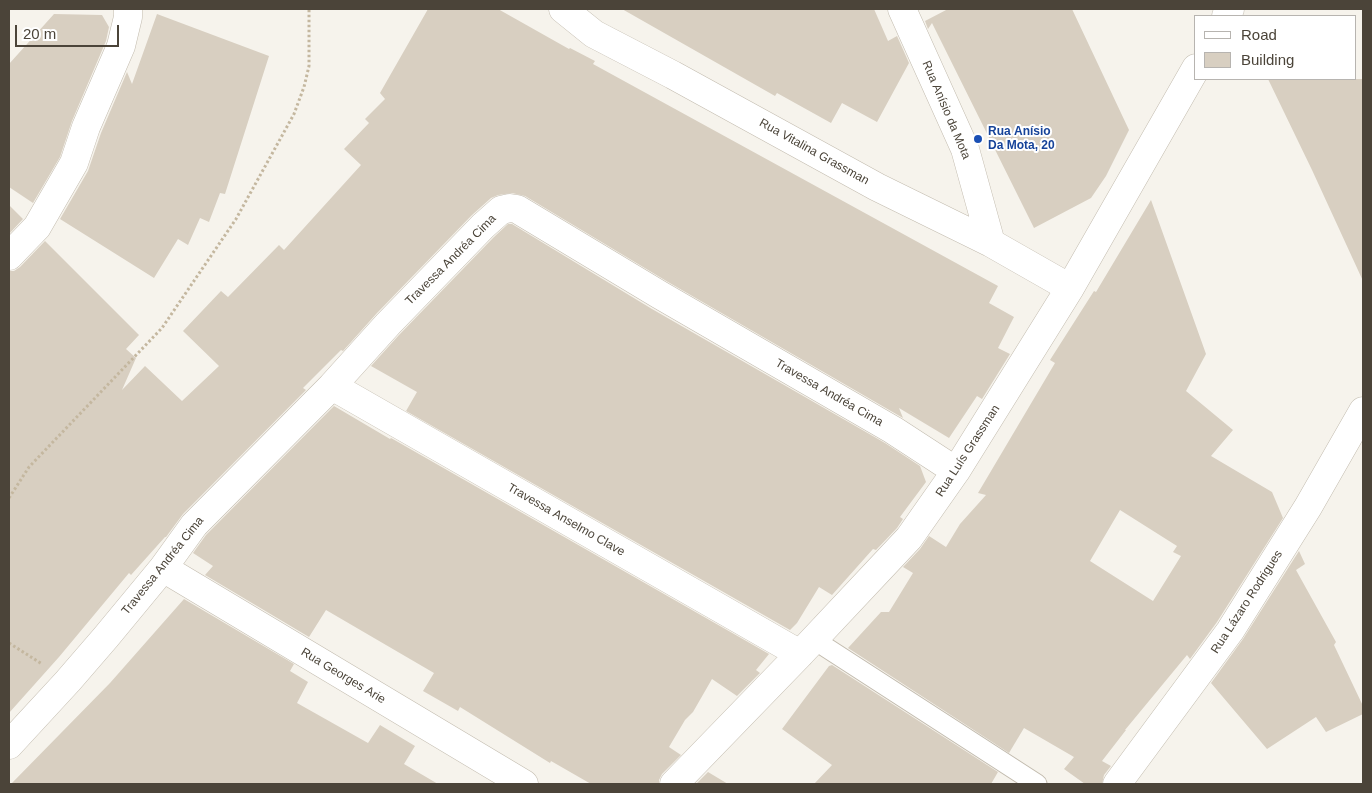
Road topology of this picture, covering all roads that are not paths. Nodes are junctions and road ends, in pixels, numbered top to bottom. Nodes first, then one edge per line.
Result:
1 (128, 9) edge
2 (563, 9) edge
3 (902, 9) edge
4 (1194, 71) edge
5 (991, 243) junction
6 (9, 256) edge
7 (1070, 288) junction
8 (332, 386) junction
9 (1363, 411) edge
10 (956, 472) junction
11 (163, 568) junction
12 (806, 647) junction
13 (9, 745) edge
14 (524, 784) edge
15 (674, 784) edge
16 (1037, 784) edge
17 (1117, 784) edge

1 - 6 street
2 - 5 street, Rua Vitalina Grassman
3 - 5 street, Rua Anísio da Mota
4 - 7 street, Rua Luís Grassman
5 - 7 street, Rua Vitalina Grassman
7 - 10 street, Rua Luís Grassman
8 - 10 street, Travessa Andréa Cima
8 - 11 street, Travessa Andréa Cima
8 - 12 street, Travessa Anselmo Clave
9 - 17 street, Rua Lázaro Rodrigues
10 - 12 street, Rua Luís Grassman
11 - 13 street, Travessa Andréa Cima
11 - 14 street, Rua Georges Arie
12 - 15 street, Rua Luís Grassman
12 - 16 lane

